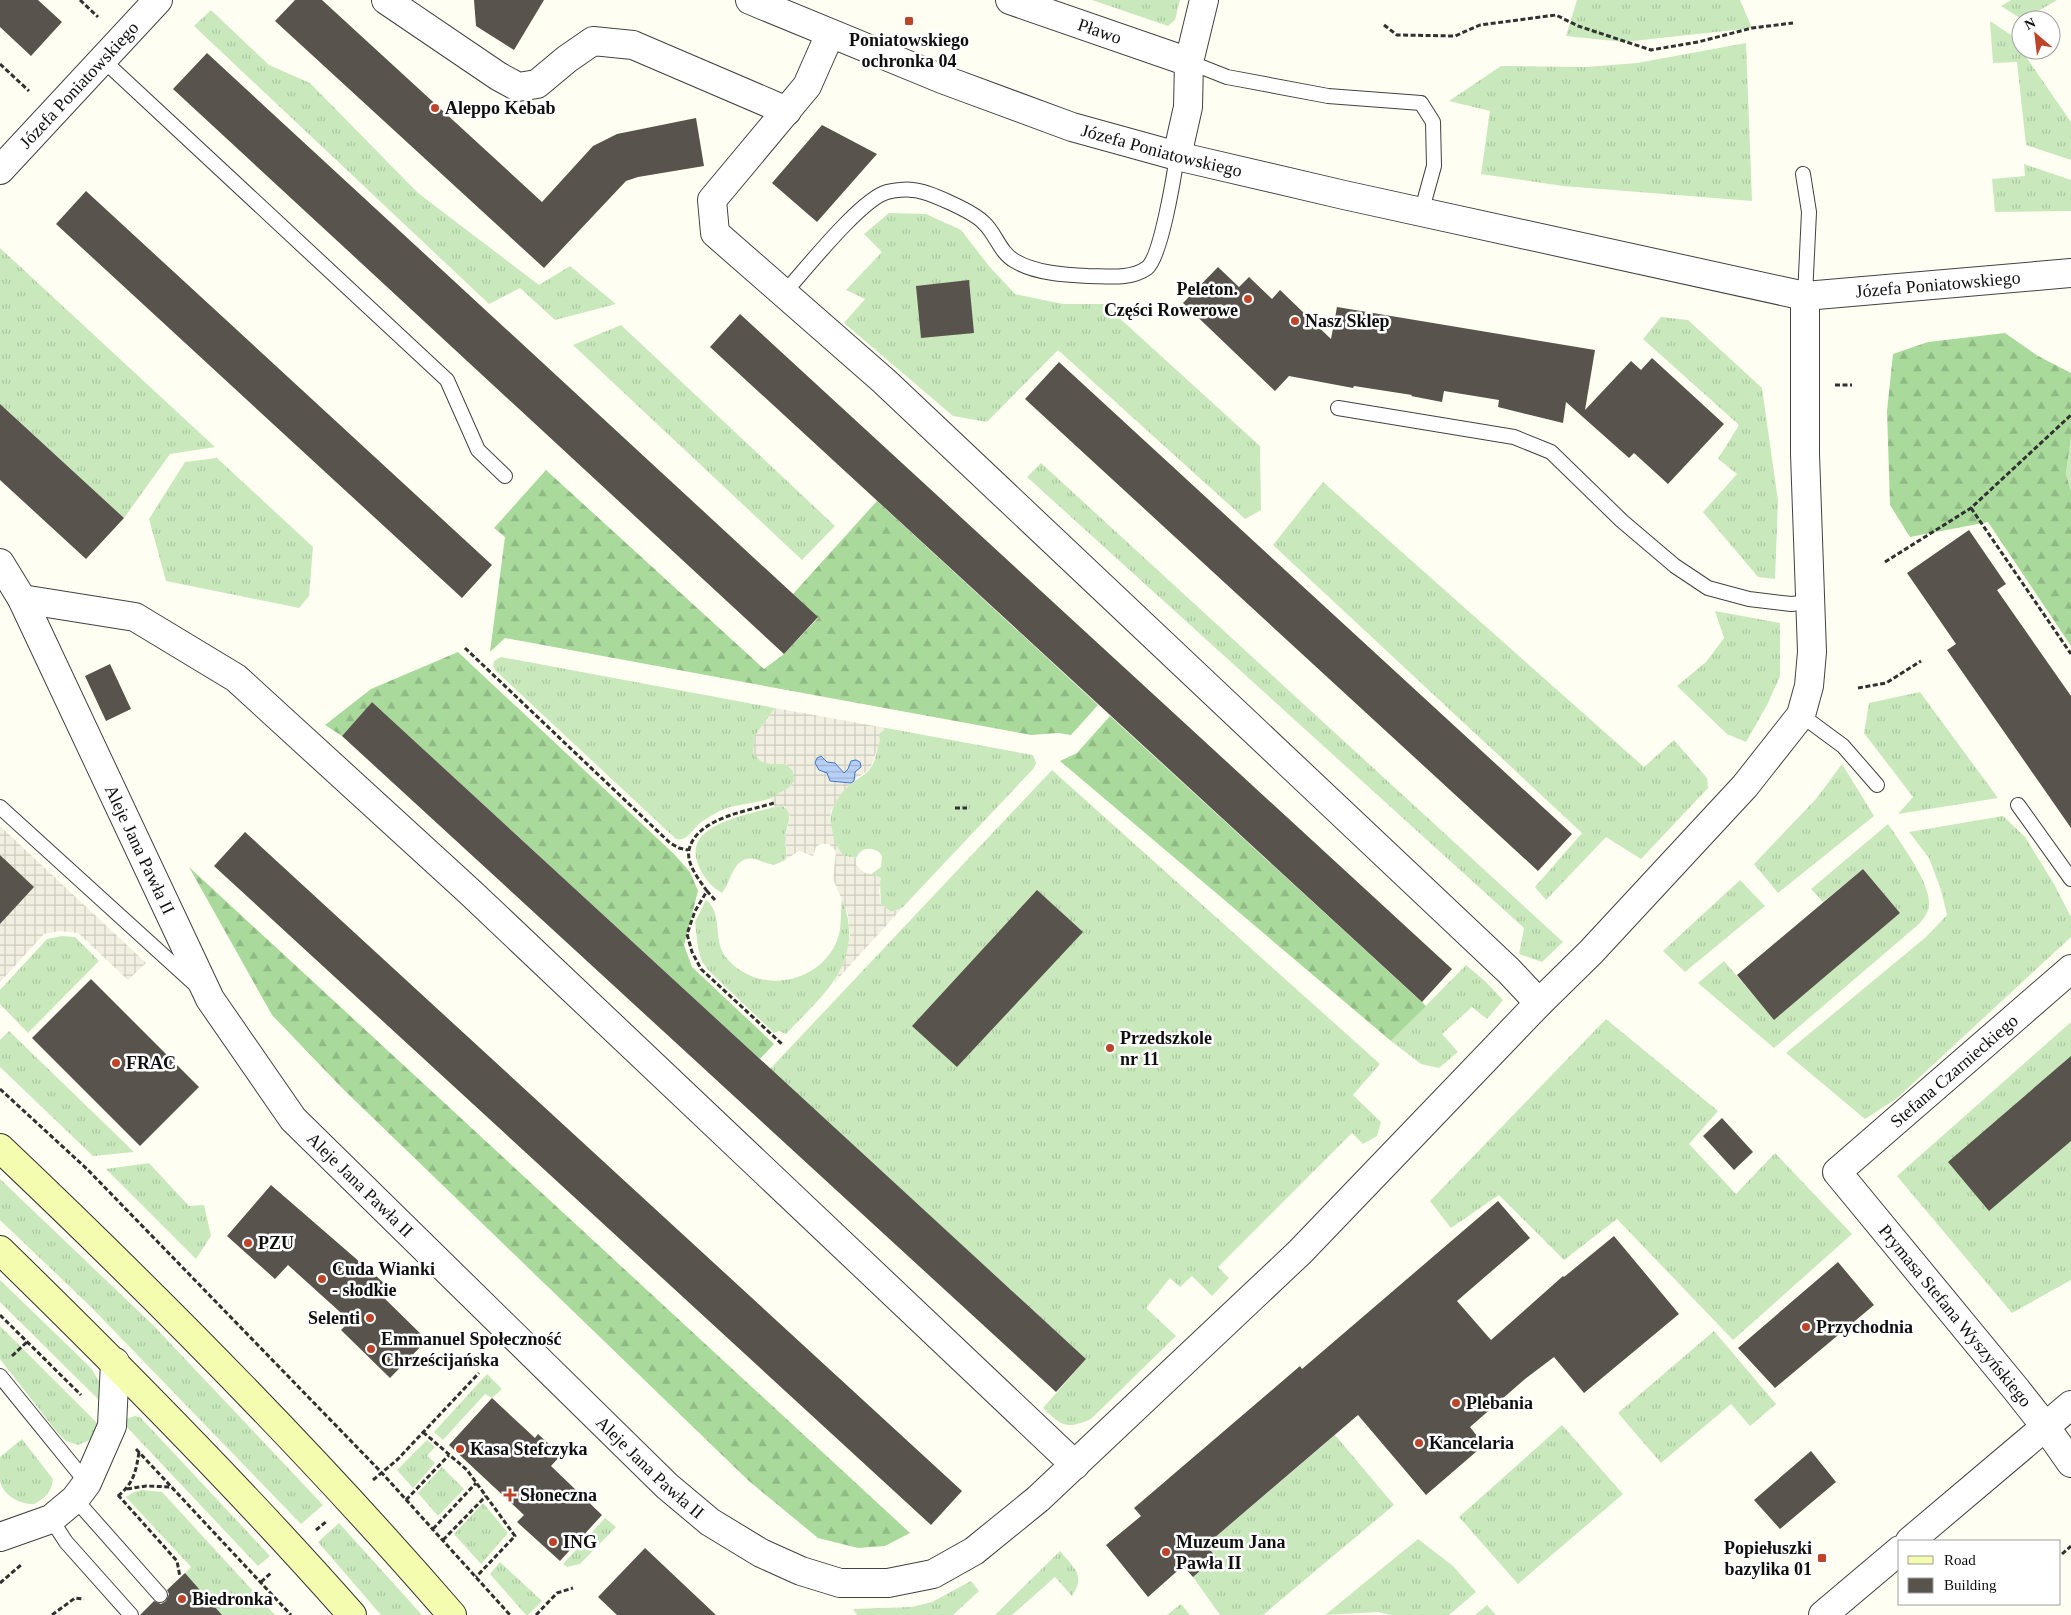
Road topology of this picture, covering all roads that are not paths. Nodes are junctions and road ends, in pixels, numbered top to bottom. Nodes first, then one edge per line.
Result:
1 (158, 0) edge
2 (386, 0) edge
3 (750, 0) edge
4 (1010, 0) edge
5 (1204, 0) edge
6 (830, 34) junction
7 (102, 59) junction
8 (1189, 62) junction
9 (787, 111) junction
10 (1177, 156) junction
11 (0, 170) edge
12 (1803, 174) dead end
13 (1421, 213) junction
14 (2071, 273) edge
15 (785, 292) junction
16 (1805, 296) junction
17 (1338, 408) dead end
18 (505, 476) dead end
19 (0, 563) edge
20 (22, 599) junction
21 (1811, 602) junction
22 (1801, 715) junction
23 (1877, 784) dead end
24 (2018, 805) dead end
25 (0, 807) edge
26 (2071, 879) edge
27 (2071, 969) edge
28 (210, 999) junction
29 (1539, 1003) junction
30 (0, 1148) edge
31 (1837, 1172) joint
32 (0, 1250) edge
33 (114, 1362) junction
34 (0, 1376) edge
35 (2071, 1405) edge
36 (2046, 1426) junction
37 (2071, 1462) edge
38 (1075, 1465) junction
39 (81, 1491) junction
40 (51, 1519) junction
41 (0, 1537) edge
42 (1911, 1540) edge
43 (1898, 1552) edge
44 (160, 1595) dead end
45 (131, 1615) edge
46 (352, 1615) edge
47 (452, 1615) edge
48 (1823, 1615) edge

1 - 7 street, Józefa Poniatowskiego
2 - 9 street
3 - 6 street, Józefa Poniatowskiego
4 - 8 street, Pławo
5 - 8 street
6 - 9 street
6 - 10 street, Józefa Poniatowskiego
7 - 11 street, Józefa Poniatowskiego
7 - 18 lane
8 - 10 street
8 - 13 lane
9 - 15 street
10 - 13 street, Józefa Poniatowskiego
10 - 15 lane
12 - 16 lane
13 - 16 street, Józefa Poniatowskiego
14 - 16 street, Józefa Poniatowskiego
15 - 29 street
16 - 21 street
17 - 21 lane
19 - 20 street, Aleje Jana Pawła II
20 - 28 street, Aleje Jana Pawła II
20 - 38 street
21 - 22 street
22 - 23 lane
22 - 29 street, Aleje Jana Pawła II
24 - 26 lane
25 - 28 lane
27 - 31 street, Stefana Czarnieckiego
28 - 38 street, Aleje Jana Pawła II
29 - 38 street, Aleje Jana Pawła II
30 - 47 main road
31 - 36 street, Prymasa Stefana Wyszyńskiego
32 - 33 main road
33 - 39 street
33 - 46 main road
34 - 39 lane
35 - 36 street
36 - 37 street, Prymasa Stefana Wyszyńskiego
36 - 42 street
39 - 40 street
39 - 44 lane
40 - 41 street
40 - 45 lane
43 - 48 street

